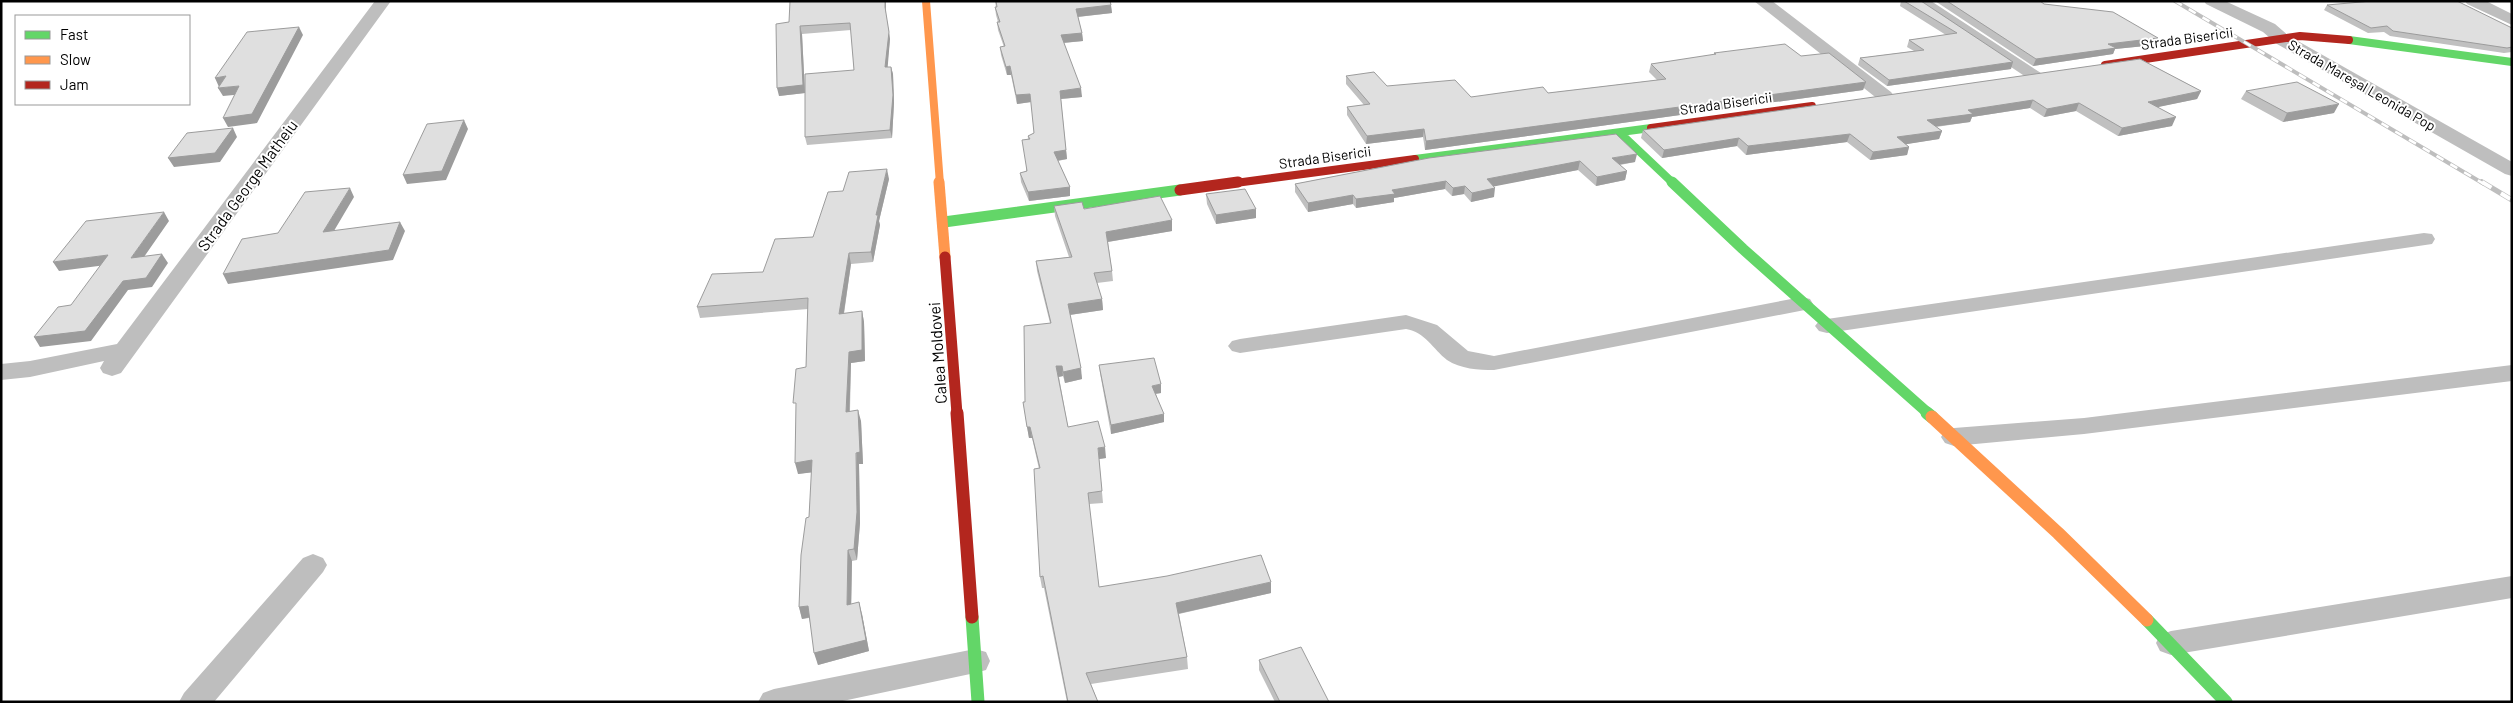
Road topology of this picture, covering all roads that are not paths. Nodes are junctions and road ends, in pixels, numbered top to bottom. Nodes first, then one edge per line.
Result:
1 (383, 1) edge
2 (926, 1) edge
3 (1762, 1) edge
4 (1920, 1) edge
5 (2212, 1) edge
6 (2473, 1) edge
7 (2512, 20) edge
8 (2283, 40) junction
9 (2512, 62) edge
10 (2093, 67) edge
11 (2040, 75) joint
12 (2016, 78) edge
13 (1890, 95) joint
14 (1866, 99) edge
15 (1826, 104) edge
16 (1620, 133) junction
17 (2512, 170) edge
18 (944, 222) junction
19 (2424, 239) dead end
20 (1802, 304) junction
21 (1827, 326) junction
22 (1240, 346) dead end
23 (1, 372) edge
24 (2512, 373) edge
25 (1954, 437) junction
26 (313, 565) dead end
27 (2512, 587) edge
28 (2171, 643) junction
29 (975, 661) junction
30 (195, 702) edge
31 (774, 702) edge
32 (978, 702) edge
33 (2226, 702) edge

1 - 23 street, Strada George Matheiu
2 - 18 main road, Calea Moldovei
3 - 13 street
4 - 11 street
5 - 8 street, Strada Mareșal Leonida Pop
6 - 7 street
8 - 9 main road, Strada Bisericii
8 - 10 main road, Strada Bisericii
8 - 17 street, Strada Mareșal Leonida Pop
11 - 12 main road
13 - 14 main road
15 - 16 main road, Strada Bisericii
16 - 18 main road, Strada Bisericii
16 - 20 main road
18 - 29 main road, Calea Moldovei
19 - 21 street
20 - 21 main road
20 - 22 street
21 - 25 main road
24 - 25 street
25 - 28 main road
26 - 30 street
27 - 28 street
28 - 33 main road
29 - 31 street
29 - 32 main road, Calea Moldovei

